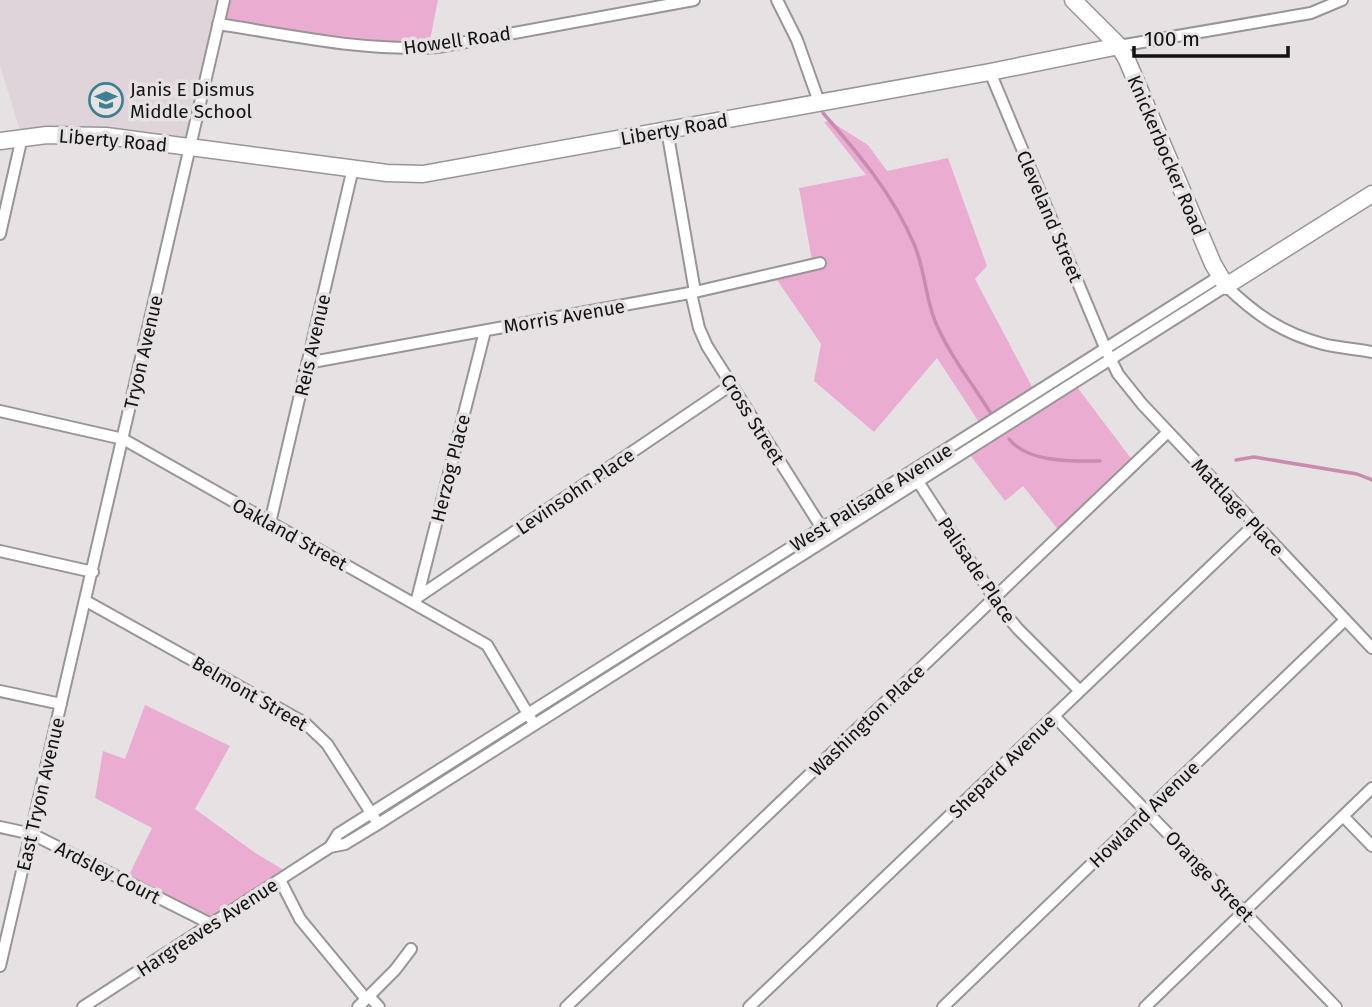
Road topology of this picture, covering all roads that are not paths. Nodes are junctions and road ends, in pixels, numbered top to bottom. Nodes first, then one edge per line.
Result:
1 (224, 0) edge
2 (694, 0) edge
3 (777, 0) edge
4 (1073, 0) edge
5 (1342, 0) edge
6 (218, 24) junction
7 (1119, 46) junction
8 (990, 72) junction
9 (819, 102) junction
10 (667, 130) junction
11 (22, 137) junction
12 (0, 141) edge
13 (191, 147) junction
14 (353, 168) junction
15 (1372, 182) edge
16 (1372, 194) edge
17 (0, 234) edge
18 (820, 262) dead end
19 (1223, 281) junction
20 (693, 292) junction
21 (485, 331) junction
22 (1372, 352) edge
23 (1108, 355) junction
24 (307, 363) junction
25 (732, 385) junction
26 (0, 411) edge
27 (1168, 432) junction
28 (123, 439) junction
29 (915, 477) junction
30 (270, 523) junction
31 (1255, 524) junction
32 (825, 534) junction
33 (0, 551) edge
34 (93, 572) junction
35 (994, 598) junction
36 (86, 601) junction
37 (417, 601) junction
38 (1345, 620) junction
39 (1372, 648) edge
40 (0, 691) edge
41 (1080, 691) junction
42 (61, 704) junction
43 (528, 714) junction
44 (1054, 716) junction
45 (535, 725) junction
46 (1372, 788) edge
47 (1147, 811) junction
48 (371, 813) junction
49 (1343, 816) junction
50 (378, 824) junction
51 (0, 827) edge
52 (32, 834) junction
53 (1372, 846) edge
54 (330, 847) junction
55 (280, 880) junction
56 (1244, 911) junction
57 (213, 925) junction
58 (411, 948) dead end
59 (0, 966) edge
60 (364, 1001) edge
61 (83, 1007) edge
62 (379, 1007) edge
63 (566, 1007) edge
64 (750, 1007) edge
65 (943, 1007) edge
66 (1145, 1007) edge
67 (1336, 1007) edge

1 - 6 street, Tryon Avenue
2 - 6 street, Howell Road
3 - 9 street
4 - 7 main road, Knickerbocker Road
5 - 7 street, Liberty Road
6 - 13 street, Tryon Avenue
7 - 8 main road, Liberty Road
7 - 19 main road, Knickerbocker Road
8 - 9 main road, Liberty Road
8 - 23 street, Cleveland Street
9 - 10 main road, Liberty Road
10 - 14 main road, Liberty Road
10 - 20 street, Cross Street
11 - 12 main road, Liberty Road
11 - 13 main road, Liberty Road
11 - 17 street
13 - 14 main road, Liberty Road
13 - 28 street, Tryon Avenue
14 - 24 street, Reis Avenue
15 - 19 main road, West Palisade Avenue
16 - 19 main road, West Palisade Avenue
18 - 20 street, Morris Avenue
19 - 22 street
19 - 23 street, West Palisade Avenue
20 - 21 street, Morris Avenue
20 - 25 street, Cross Street
21 - 24 street, Morris Avenue
21 - 37 street, Herzog Place
23 - 27 street, Mattlage Place
23 - 29 street, West Palisade Avenue
24 - 30 street, Reis Avenue
25 - 32 street, Cross Street
25 - 37 street, Levinsohn Place
26 - 28 street, Oakland Street
27 - 31 street, Mattlage Place
27 - 35 street, Washington Place
28 - 30 street, Oakland Street
28 - 34 street, Tryon Avenue
29 - 32 street, West Palisade Avenue
29 - 35 street, Palisade Place
30 - 37 street, Oakland Street
31 - 38 street, Mattlage Place
31 - 41 street, Shepard Avenue
32 - 43 street, West Palisade Avenue
32 - 45 street, West Palisade Avenue
33 - 34 street
34 - 36 street, Tryon Avenue
35 - 41 street, Palisade Place
35 - 63 street, Washington Place
36 - 42 street, Tryon Avenue
36 - 48 street, Belmont Street
37 - 43 street, Oakland Street
38 - 39 street, Mattlage Place
38 - 47 street, Howland Avenue
40 - 42 street
41 - 44 street, Shepard Avenue
42 - 52 street, East Tryon Avenue
43 - 45 street, Oakland Street
43 - 48 street, West Palisade Avenue
44 - 47 street, Orange Street
44 - 64 street, Shepard Avenue
45 - 50 street, West Palisade Avenue
46 - 49 street
47 - 56 street, Orange Street
47 - 65 street, Howland Avenue
48 - 50 street, Belmont Street
48 - 54 street, Hargreaves Avenue
49 - 53 street
49 - 56 street
50 - 54 street, Hargreaves Avenue
51 - 52 street, Ardsley Court
52 - 57 street, Ardsley Court
52 - 59 street, East Tryon Avenue
54 - 55 street, Hargreaves Avenue
55 - 57 street, Hargreaves Avenue
55 - 60 street
56 - 66 street
56 - 67 street, Orange Street
57 - 61 street, Hargreaves Avenue
58 - 60 street
60 - 62 street

